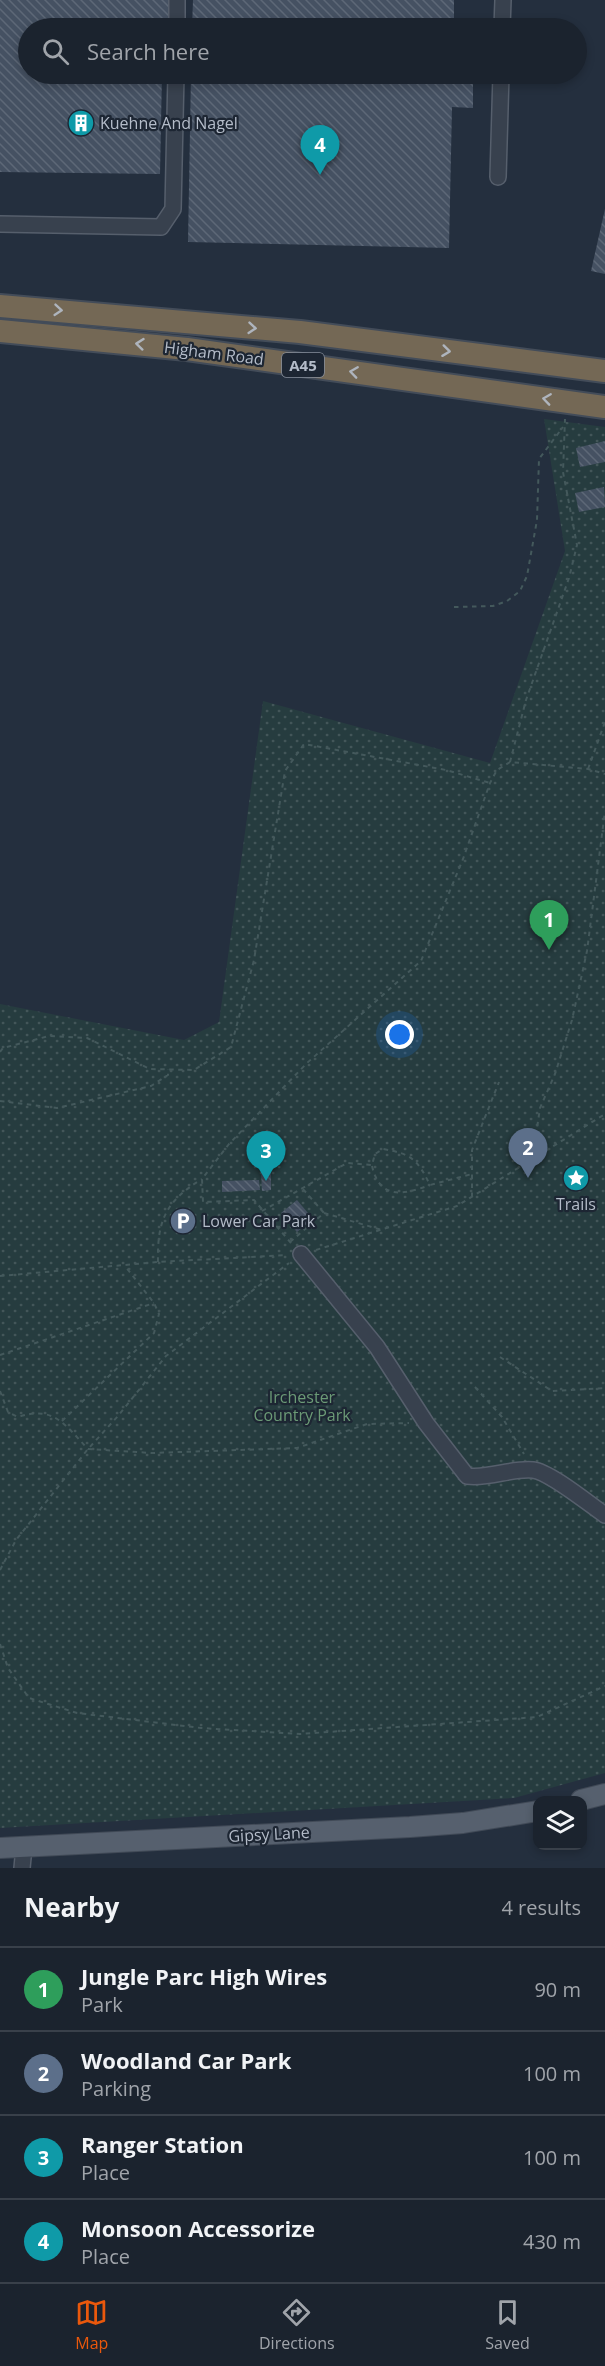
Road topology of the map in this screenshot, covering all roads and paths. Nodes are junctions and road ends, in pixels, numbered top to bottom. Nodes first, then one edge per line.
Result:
1 (177, 0) edge
2 (502, 0) edge
3 (177, 18) edge
4 (502, 18) edge
5 (176, 84) edge
6 (501, 84) edge
7 (498, 177) dead end
8 (0, 224) edge
9 (0, 306) edge
10 (0, 331) edge
11 (605, 371) edge
12 (569, 402) junction
13 (605, 407) edge
14 (563, 428) junction
15 (454, 607) dead end
16 (605, 722) edge
17 (510, 762) junction
18 (588, 769) junction
19 (605, 774) edge
20 (490, 783) junction
21 (605, 811) edge
22 (1, 1048) edge
23 (0, 1052) edge
24 (168, 1069) junction
25 (499, 1082) dead end
26 (0, 1101) edge
27 (605, 1114) edge
28 (532, 1162) junction
29 (372, 1165) junction
30 (472, 1174) junction
31 (202, 1179) junction
32 (430, 1185) junction
33 (302, 1188) junction
34 (472, 1197) junction
35 (262, 1211) junction
36 (324, 1213) junction
37 (383, 1230) junction
38 (290, 1242) junction
39 (301, 1254) junction
40 (159, 1262) junction
41 (125, 1266) junction
42 (0, 1276) edge
43 (154, 1302) junction
44 (0, 1355) edge
45 (500, 1357) dead end
46 (475, 1387) dead end
47 (605, 1388) edge
48 (0, 1391) edge
49 (62, 1421) junction
50 (426, 1423) junction
51 (88, 1449) junction
52 (534, 1470) junction
53 (605, 1515) edge
54 (0, 1558) edge
55 (6, 1559) junction
56 (0, 1570) edge
57 (0, 1644) edge
58 (605, 1686) edge
59 (605, 1794) edge
60 (587, 1798) edge
61 (533, 1812) edge
62 (24, 1847) junction
63 (0, 1848) edge
64 (22, 1868) edge

1 - 3 lane
2 - 4 lane
5 - 8 lane
6 - 7 lane
9 -> 11 highway, Higham Road / A45
12 -> 10 highway, Higham Road / A45
12 - 13 highway, Higham Road / A45
12 - 14 path
14 - 15 path
14 - 17 path
16 - 18 path
17 - 18 path
17 - 20 path
18 - 19 path
20 - 24 path
20 - 31 path
21 - 28 path
22 - 23 path
22 - 24 path
24 - 26 path
25 - 30 path
27 - 28 path
28 - 34 path
29 - 32 path
29 - 32 path
29 - 33 path
30 - 32 path
30 - 34 path
31 - 35 path
31 - 40 path
33 - 35 path
33 - 36 path
34 - 37 path
35 - 38 path
36 - 37 path
36 - 38 path
37 - 39 path
38 - 39 path
39 - 40 path
39 - 50 lane
39 - 51 path
40 - 41 path
41 - 42 path
41 - 43 path
43 - 44 path
43 - 49 path
45 - 47 path
46 - 52 path
48 - 49 path
49 - 51 path
50 - 51 path
50 - 52 lane
51 - 55 path
52 - 53 lane
54 - 55 path
55 - 56 path
57 - 58 path
59 - 60 main road
61 - 62 main road, Gipsy Lane
62 - 63 main road, Gipsy Lane
62 - 64 lane

